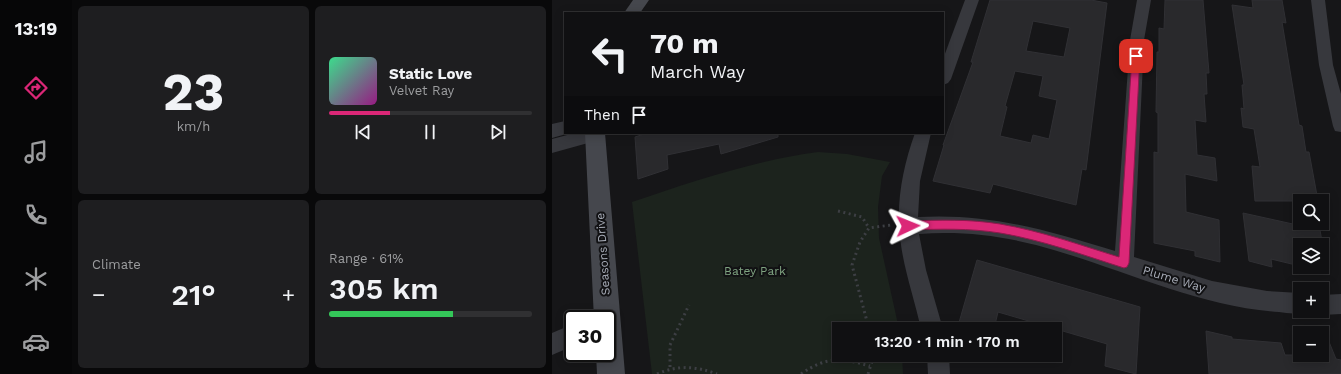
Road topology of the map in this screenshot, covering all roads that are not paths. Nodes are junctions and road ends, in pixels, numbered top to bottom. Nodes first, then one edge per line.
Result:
1 (642, 0) edge
2 (972, 0) edge
3 (1144, 0) edge
4 (1318, 0) edge
5 (633, 12) edge
6 (944, 76) edge
7 (1341, 126) edge
8 (564, 128) edge
9 (552, 131) edge
10 (586, 134) edge
11 (596, 134) edge
12 (923, 134) edge
13 (552, 146) edge
14 (908, 224) junction
15 (1124, 263) junction
16 (1293, 303) edge
17 (1329, 304) edge
18 (1341, 304) edge
19 (606, 310) edge
20 (931, 322) edge
21 (564, 339) edge
22 (552, 344) edge
23 (610, 362) edge
24 (938, 362) edge
25 (611, 374) edge
26 (939, 374) edge

1 - 5 street
2 - 6 street
3 - 15 street
4 - 7 street
8 - 9 street
10 - 13 street
11 - 19 street, Seasons Drive
12 - 14 street
14 - 15 street, Plume Way
14 - 20 street
15 - 16 street, Plume Way
17 - 18 street
21 - 22 street
23 - 25 street, Seasons Drive
24 - 26 street

